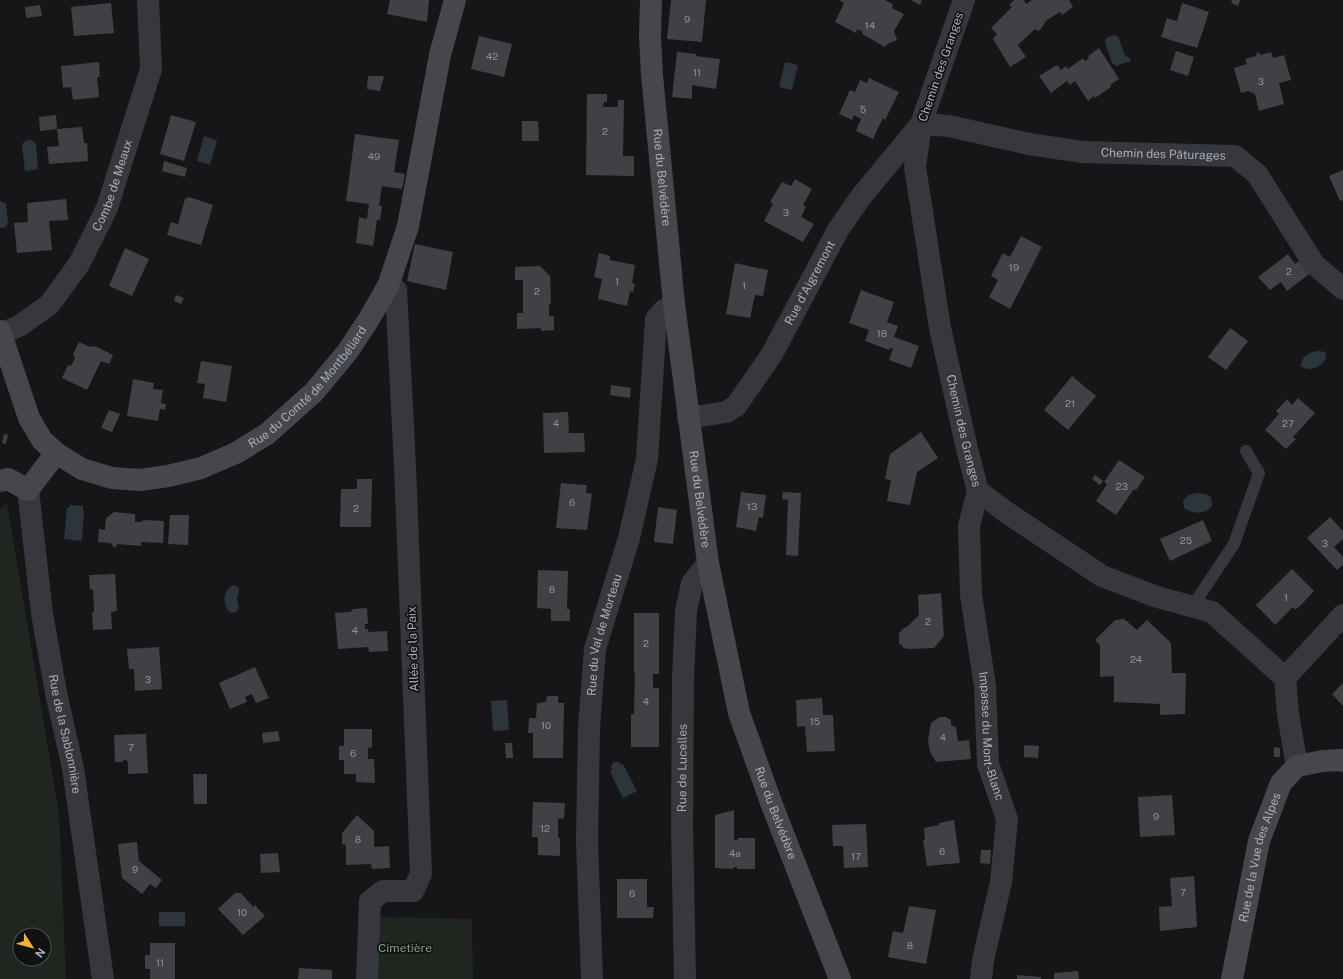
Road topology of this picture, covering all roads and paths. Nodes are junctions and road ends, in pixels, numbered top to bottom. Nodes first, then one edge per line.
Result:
1 (148, 0) edge
2 (455, 0) edge
3 (651, 0) edge
4 (964, 0) edge
5 (921, 124) junction
6 (388, 286) junction
7 (1343, 289) edge
8 (674, 304) junction
9 (1, 333) edge
10 (688, 418) junction
11 (1246, 451) dead end
12 (56, 454) junction
13 (0, 481) edge
14 (28, 490) junction
15 (978, 491) junction
16 (708, 563) junction
17 (1192, 607) junction
18 (1343, 615) edge
19 (1286, 678) junction
20 (1343, 761) edge
21 (1297, 766) junction
22 (104, 979) edge
23 (367, 979) edge
24 (592, 979) edge
25 (685, 979) edge
26 (840, 979) edge
27 (981, 979) edge
28 (1232, 979) edge

1 - 9 street, Combe de Meaux
2 - 6 street, Rue du Comté de Montbéliard
3 - 8 street, Rue du Belvédère
4 - 5 street, Chemin des Granges
5 - 7 street, Chemin des Pâturages
5 - 10 street, Rue d'Aigremont
5 - 15 street, Chemin des Granges
6 - 12 street, Rue du Comté de Montbéliard
6 - 23 street, Allée de la Paix
8 - 10 street, Rue du Belvédère
8 - 24 street, Rue du Val de Morteau
9 - 12 street, Rue du Comté de Montbéliard
10 - 16 street, Rue du Belvédère
11 - 17 lane
12 - 14 street
13 - 14 street
14 - 22 street, Rue de la Sablonnière
15 - 17 street, Chemin des Granges
15 - 27 street, Impasse du Mont-Blanc
16 - 25 street, Rue de Lucelles
16 - 26 street, Rue du Belvédère
17 - 19 street, Chemin des Granges
18 - 19 street
19 - 21 street
20 - 21 street
21 - 28 street, Rue de la Vue des Alpes

